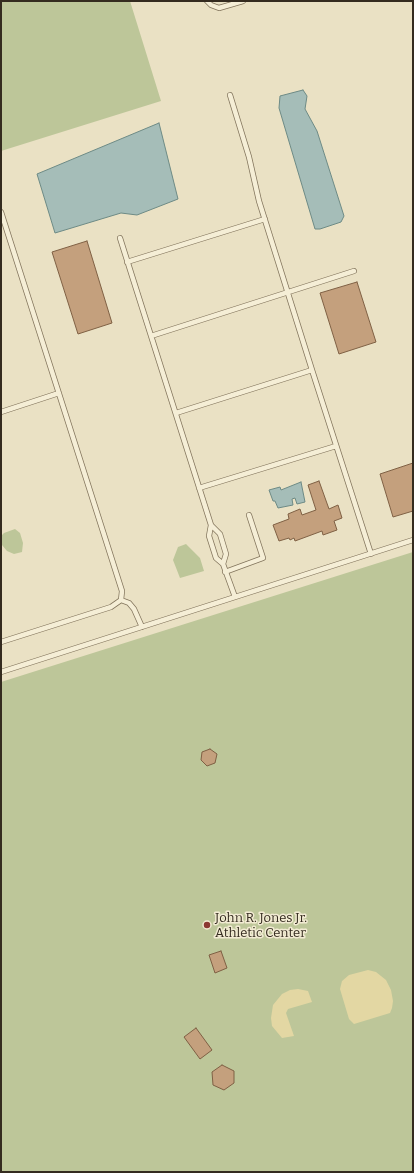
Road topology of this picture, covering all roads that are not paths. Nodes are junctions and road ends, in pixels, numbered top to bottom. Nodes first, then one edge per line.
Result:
1 (207, 1) edge
2 (243, 1) edge
3 (230, 95) dead end
4 (1, 212) edge
5 (265, 219) junction
6 (120, 238) dead end
7 (127, 262) junction
8 (354, 271) dead end
9 (287, 293) junction
10 (151, 336) junction
11 (312, 370) junction
12 (59, 393) junction
13 (1, 412) edge
14 (176, 413) junction
15 (336, 446) junction
16 (199, 488) junction
17 (249, 515) dead end
18 (211, 524) junction
19 (413, 540) edge
20 (371, 554) junction
21 (223, 564) junction
22 (225, 572) junction
23 (235, 597) junction
24 (121, 600) junction
25 (142, 627) junction
26 (1, 642) edge
27 (1, 672) edge

1 - 2 lane
3 - 5 lane
4 - 12 lane
5 - 7 lane
5 - 9 lane
6 - 7 lane
7 - 10 lane
8 - 9 lane
9 - 10 lane
9 - 11 lane
10 - 14 lane
11 - 14 lane
11 - 15 lane
12 - 13 lane
12 - 24 lane
14 - 16 lane
15 - 16 lane
15 - 20 lane
16 - 18 lane
17 - 22 lane
18 - 21 lane
18 - 21 lane
19 - 20 lane
20 - 23 lane
21 - 22 lane
22 - 23 lane
23 - 25 lane
24 - 25 lane
24 - 26 lane
25 - 27 lane

